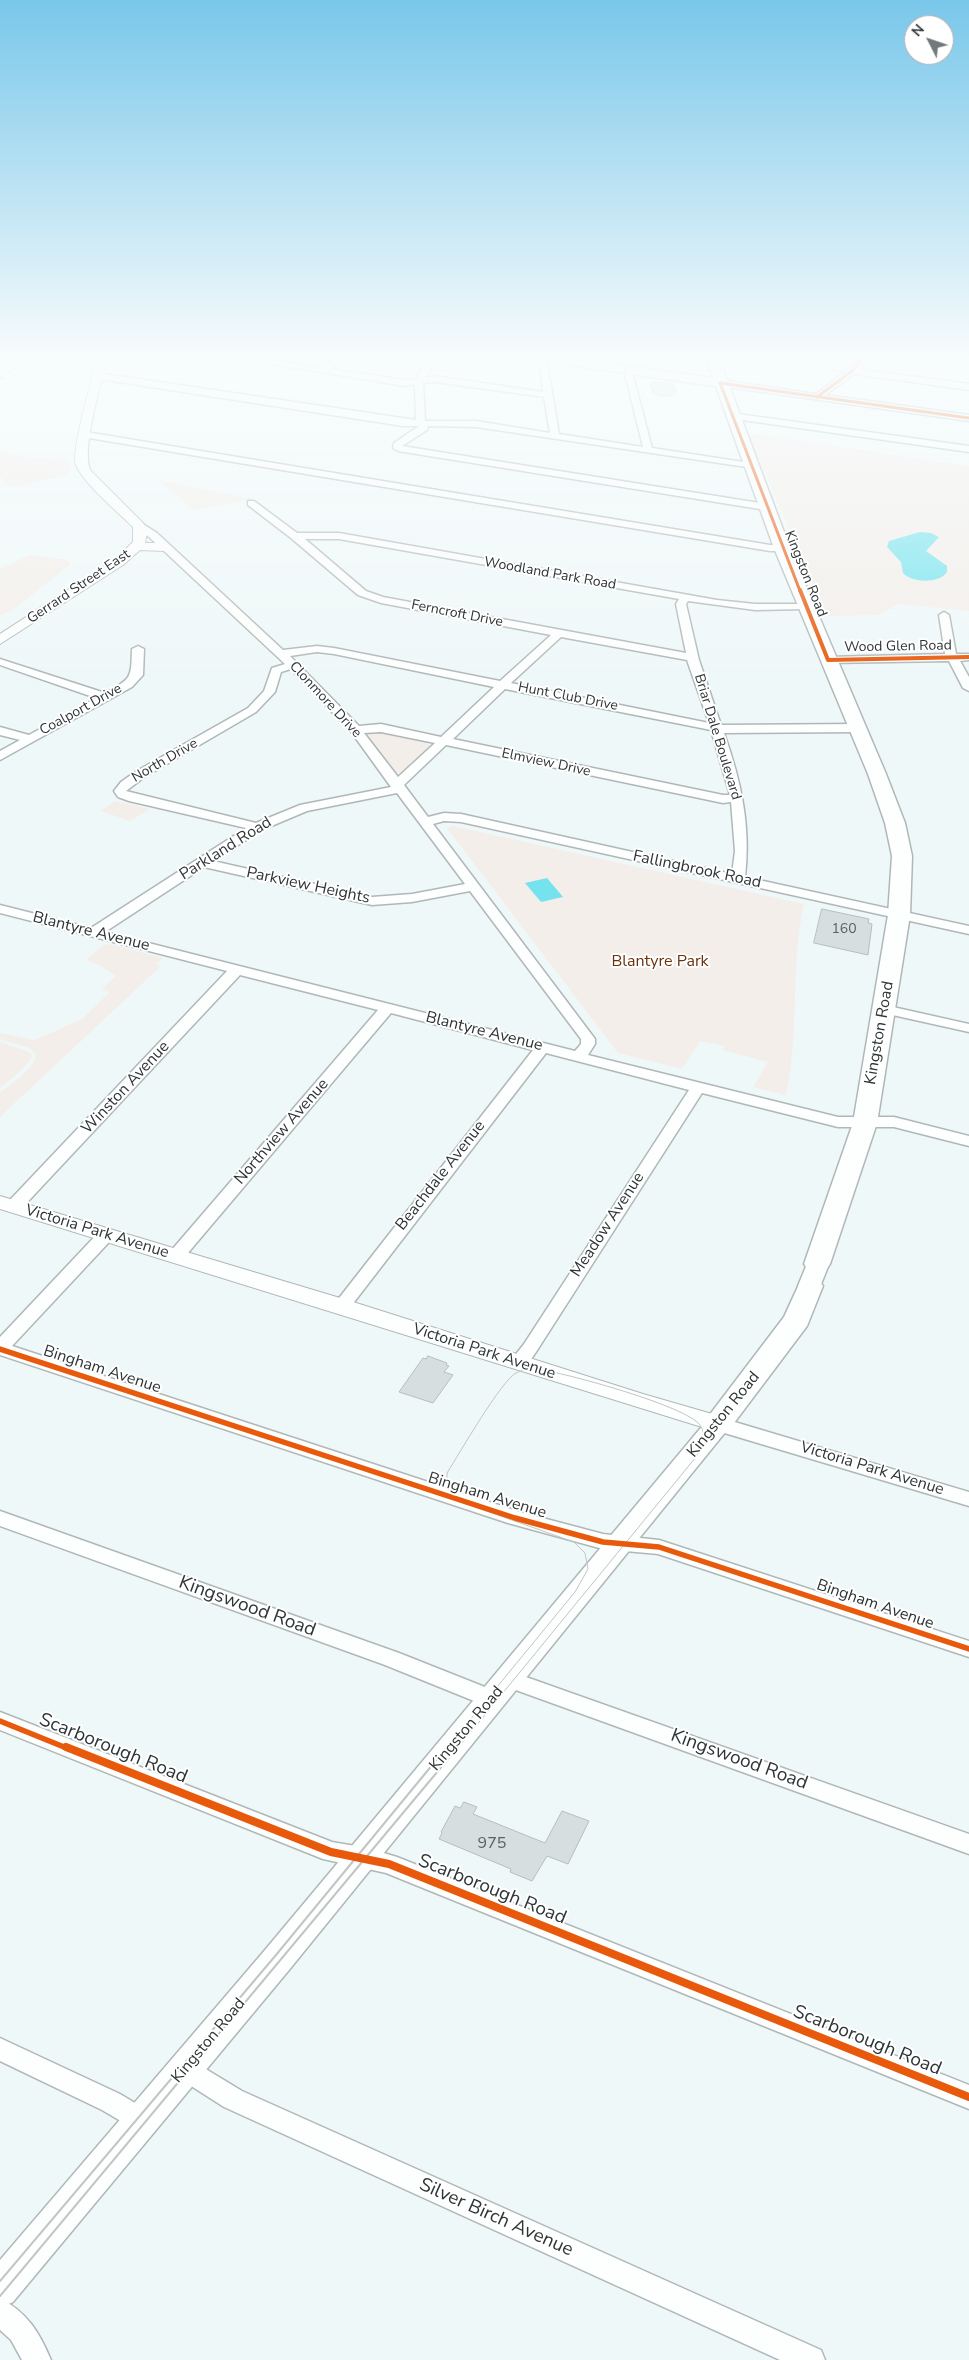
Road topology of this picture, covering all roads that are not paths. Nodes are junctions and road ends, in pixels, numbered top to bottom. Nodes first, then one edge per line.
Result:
1 (83, 466) edge
2 (274, 466) edge
3 (515, 466) edge
4 (750, 466) edge
5 (251, 503) dead end
6 (766, 507) junction
7 (139, 526) junction
8 (295, 536) junction
9 (138, 546) junction
10 (165, 547) junction
11 (782, 548) junction
12 (685, 598) junction
13 (806, 606) junction
14 (944, 616) dead end
15 (558, 634) junction
16 (0, 640) edge
17 (138, 649) dead end
18 (280, 654) junction
19 (952, 657) junction
20 (969, 657) edge
21 (692, 658) junction
22 (828, 660) junction
23 (0, 662) edge
24 (293, 665) junction
25 (502, 684) junction
26 (969, 688) edge
27 (106, 697) junction
28 (716, 728) junction
29 (858, 728) junction
30 (356, 730) junction
31 (0, 731) edge
32 (29, 738) junction
33 (445, 742) junction
34 (0, 756) edge
35 (397, 787) junction
36 (737, 798) junction
37 (424, 822) junction
38 (257, 827) junction
39 (202, 863) junction
40 (738, 879) junction
41 (474, 886) junction
42 (0, 908) edge
43 (899, 915) junction
44 (969, 930) edge
45 (95, 932) junction
46 (237, 969) junction
47 (388, 1008) junction
48 (884, 1009) junction
49 (969, 1028) edge
50 (543, 1047) junction
51 (579, 1056) junction
52 (698, 1087) junction
53 (865, 1124) junction
54 (969, 1141) edge
55 (7, 1204) edge
56 (106, 1235) junction
57 (176, 1256) junction
58 (342, 1306) junction
59 (0, 1349) edge
60 (518, 1363) junction
61 (718, 1424) junction
62 (969, 1498) edge
63 (0, 1518) edge
64 (619, 1545) junction
65 (969, 1650) edge
66 (500, 1689) junction
67 (0, 1720) edge
68 (969, 1844) edge
69 (360, 1857) junction
70 (0, 2049) edge
71 (186, 2069) junction
72 (969, 2097) edge
73 (141, 2122) junction
74 (0, 2289) edge
75 (0, 2313) edge
76 (36, 2360) edge
77 (812, 2360) edge

1 - 7 street, Clonmore Drive
2 - 11 street
3 - 6 street
4 - 6 main road, Kingston Road
5 - 8 street, Ferncroft Drive
6 - 11 main road, Kingston Road
7 - 9 street, Gerrard Street East
7 - 10 street, Clonmore Drive
8 - 12 street, Woodland Park Road
8 - 15 street, Ferncroft Drive
9 - 10 street
9 - 16 street, Gerrard Street East
10 - 18 street, Clonmore Drive
11 - 13 main road, Kingston Road
12 - 13 street, Woodland Park Road
12 - 21 street, Briar Dale Boulevard
13 - 22 main road, Kingston Road
14 - 19 street
15 - 21 street, Ferncroft Drive
15 - 25 street
17 - 27 street, Coalport Drive
18 - 24 street, Clonmore Drive
18 - 25 street, Hunt Club Drive
19 - 20 street, Wood Glen Road
19 - 22 street, Wood Glen Road
19 - 26 street
21 - 28 street, Briar Dale Boulevard
22 - 29 main road, Kingston Road
23 - 27 street
24 - 30 street, Clonmore Drive
24 - 38 street, North Drive
25 - 28 street, Hunt Club Drive
25 - 33 street
27 - 32 street, Coalport Drive
28 - 29 street, Hunt Club Drive
28 - 36 street, Briar Dale Boulevard
29 - 43 main road, Kingston Road
30 - 33 street, Elmview Drive
30 - 35 street, Clonmore Drive
31 - 32 street
32 - 34 street, Coalport Drive
33 - 35 street
33 - 36 street, Elmview Drive
35 - 37 street, Clonmore Drive
35 - 38 street, Parkland Road
36 - 40 street, Briar Dale Boulevard
37 - 40 street, Fallingbrook Road
37 - 41 street, Clonmore Drive
38 - 39 street, Parkland Road
39 - 41 street, Parkview Heights
39 - 45 street, Parkland Road
40 - 43 street, Fallingbrook Road
41 - 51 street, Clonmore Drive
42 - 45 street, Blantyre Avenue
43 - 44 street, Fallingbrook Road
43 - 48 main road, Kingston Road
45 - 46 street, Blantyre Avenue
46 - 47 street, Blantyre Avenue
46 - 55 street, Winston Avenue
47 - 50 street, Blantyre Avenue
47 - 57 street, Northview Avenue
48 - 49 street
48 - 53 main road, Kingston Road
50 - 51 street, Blantyre Avenue
50 - 58 street, Beachdale Avenue
51 - 52 street, Blantyre Avenue
52 - 53 street, Blantyre Avenue
52 - 60 street, Meadow Avenue
53 - 54 street, Blantyre Avenue
53 - 61 main road, Kingston Road
55 - 56 street, Victoria Park Avenue
56 - 57 street, Victoria Park Avenue
56 - 59 street
57 - 58 street, Victoria Park Avenue
58 - 60 street, Victoria Park Avenue
59 - 64 street, Bingham Avenue
60 - 61 street, Victoria Park Avenue
61 - 62 street, Victoria Park Avenue
61 - 64 main road, Kingston Road
63 - 66 street, Kingswood Road
64 - 65 street, Bingham Avenue
64 - 66 main road, Kingston Road
66 - 68 street, Kingswood Road
66 - 69 main road, Kingston Road
67 - 69 street, Scarborough Road
69 - 71 main road, Kingston Road
69 - 72 street, Scarborough Road
70 - 73 street
71 - 73 main road, Kingston Road
71 - 77 street, Silver Birch Avenue
73 - 74 main road, Kingston Road
75 - 76 street

